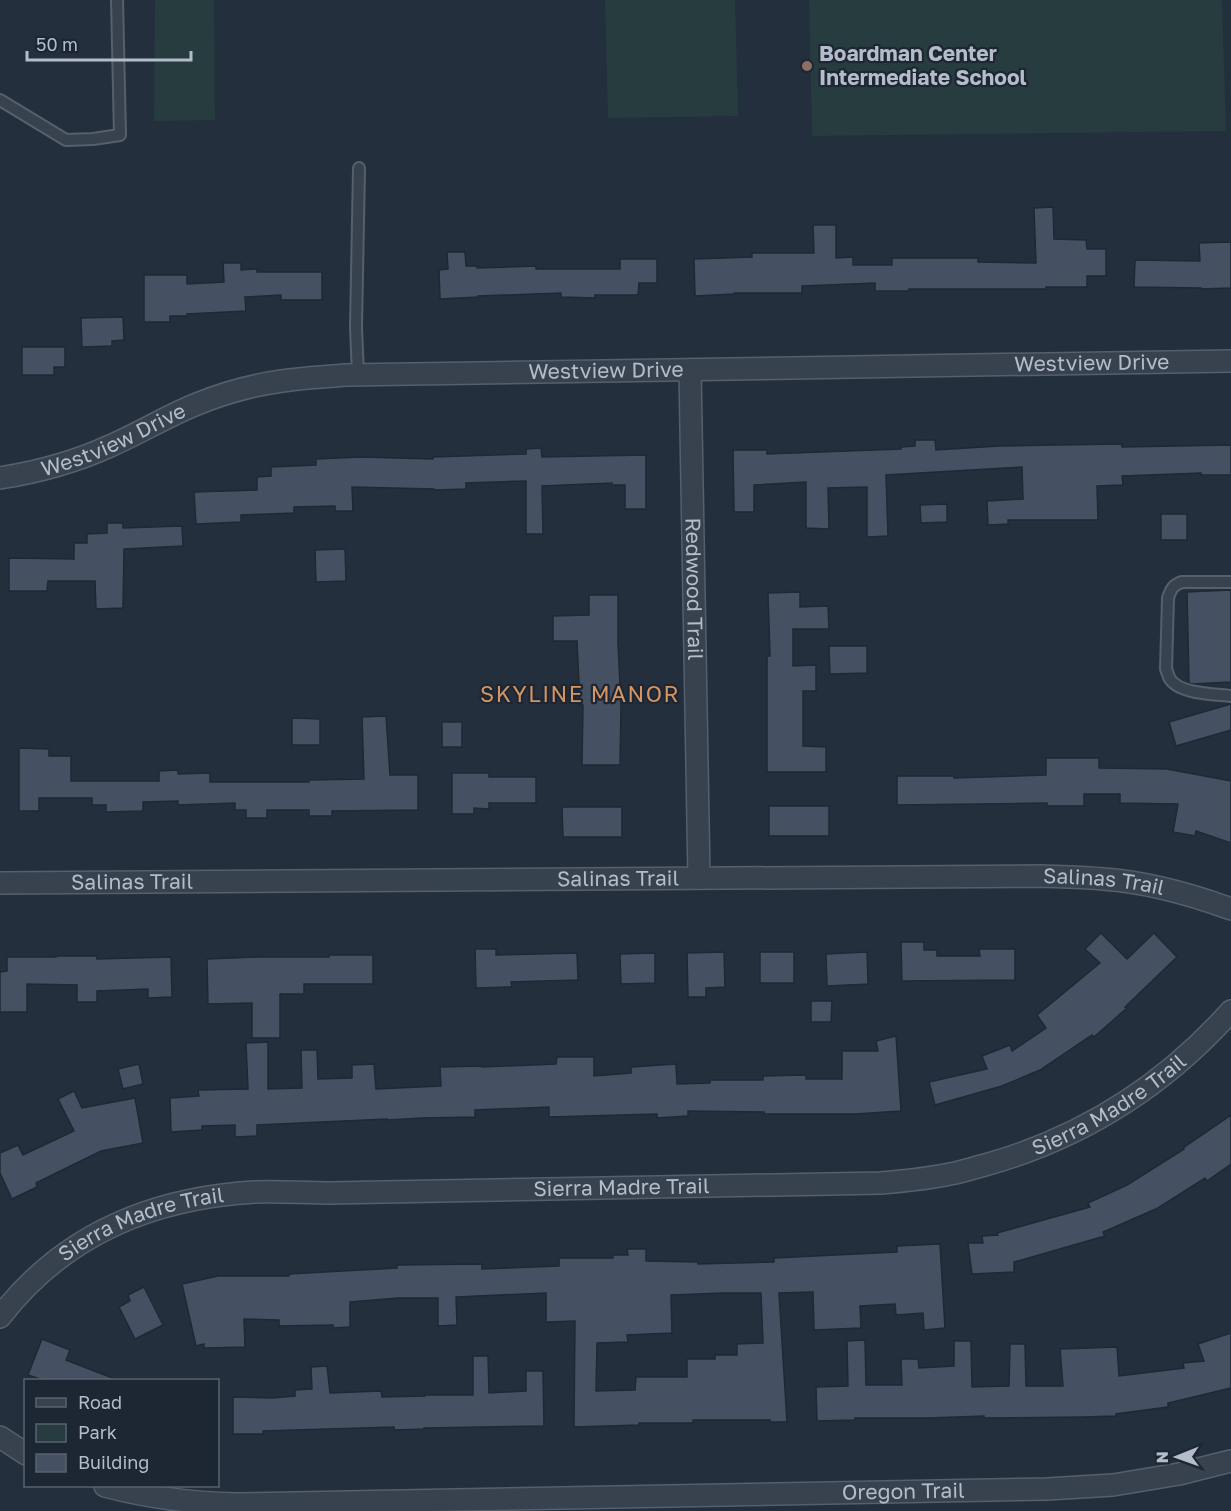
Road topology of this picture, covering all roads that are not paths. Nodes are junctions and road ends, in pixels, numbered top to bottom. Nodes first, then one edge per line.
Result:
1 (117, 0) edge
2 (0, 100) edge
3 (360, 168) dead end
4 (1231, 362) edge
5 (690, 370) junction
6 (358, 375) junction
7 (0, 478) edge
8 (1231, 582) edge
9 (1231, 696) edge
10 (699, 878) junction
11 (0, 883) edge
12 (1231, 909) edge
13 (1231, 1011) edge
14 (0, 1317) edge
15 (0, 1437) edge
16 (24, 1453) edge
17 (1231, 1461) edge
18 (112, 1487) edge

1 - 2 lane
3 - 6 lane
4 - 5 street, Westview Drive
5 - 6 street, Westview Drive
5 - 10 street, Redwood Trail
6 - 7 street, Westview Drive
8 - 9 lane
10 - 11 street, Salinas Trail
10 - 12 street, Salinas Trail
13 - 14 street, Sierra Madre Trail
15 - 16 street
17 - 18 street, Oregon Trail

